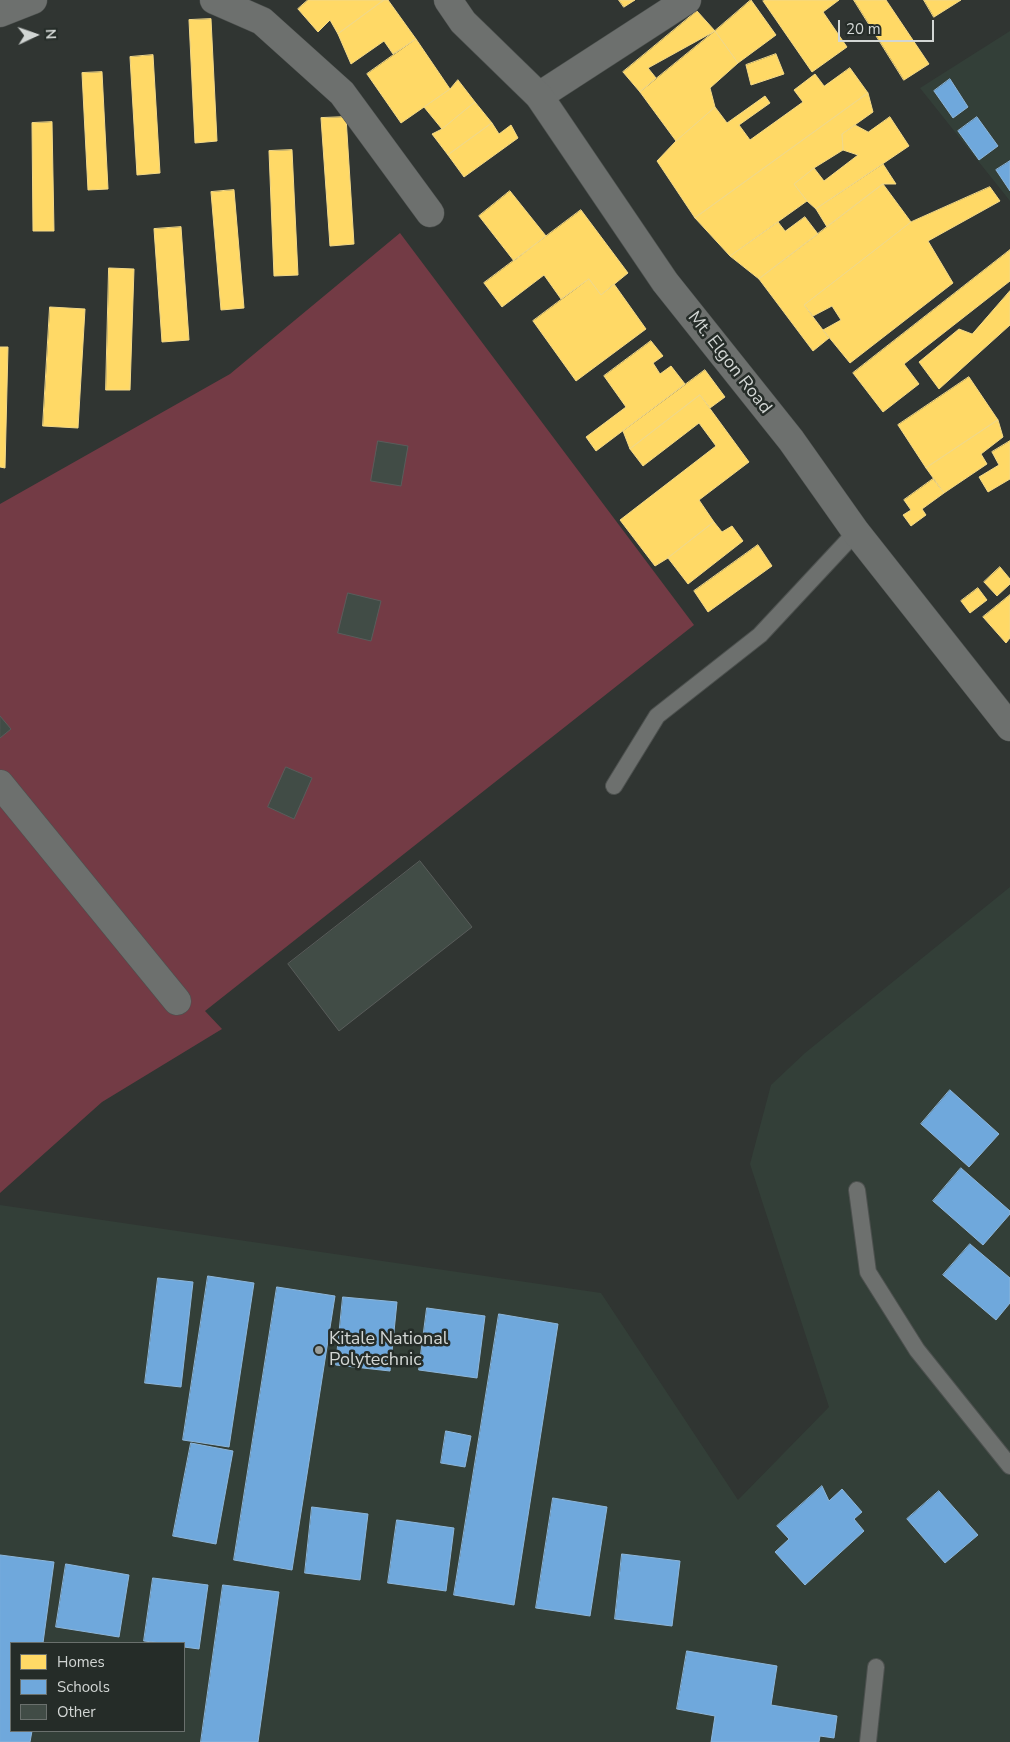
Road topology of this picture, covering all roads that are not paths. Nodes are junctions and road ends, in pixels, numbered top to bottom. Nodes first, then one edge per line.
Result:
1 (33, 0) edge
2 (214, 0) edge
3 (448, 0) edge
4 (687, 0) edge
5 (0, 13) edge
6 (539, 96) junction
7 (430, 213) dead end
8 (856, 532) junction
9 (1010, 727) edge
10 (0, 784) edge
11 (614, 786) dead end
12 (177, 1000) dead end
13 (856, 1190) dead end
14 (1010, 1466) edge
15 (876, 1667) dead end
16 (868, 1742) edge

1 - 5 street
2 - 7 street
3 - 6 street, Mt. Elgon Road
4 - 6 street
6 - 8 street, Mt. Elgon Road
8 - 9 street, Mt. Elgon Road
8 - 11 lane
10 - 12 street
13 - 14 lane
15 - 16 lane

